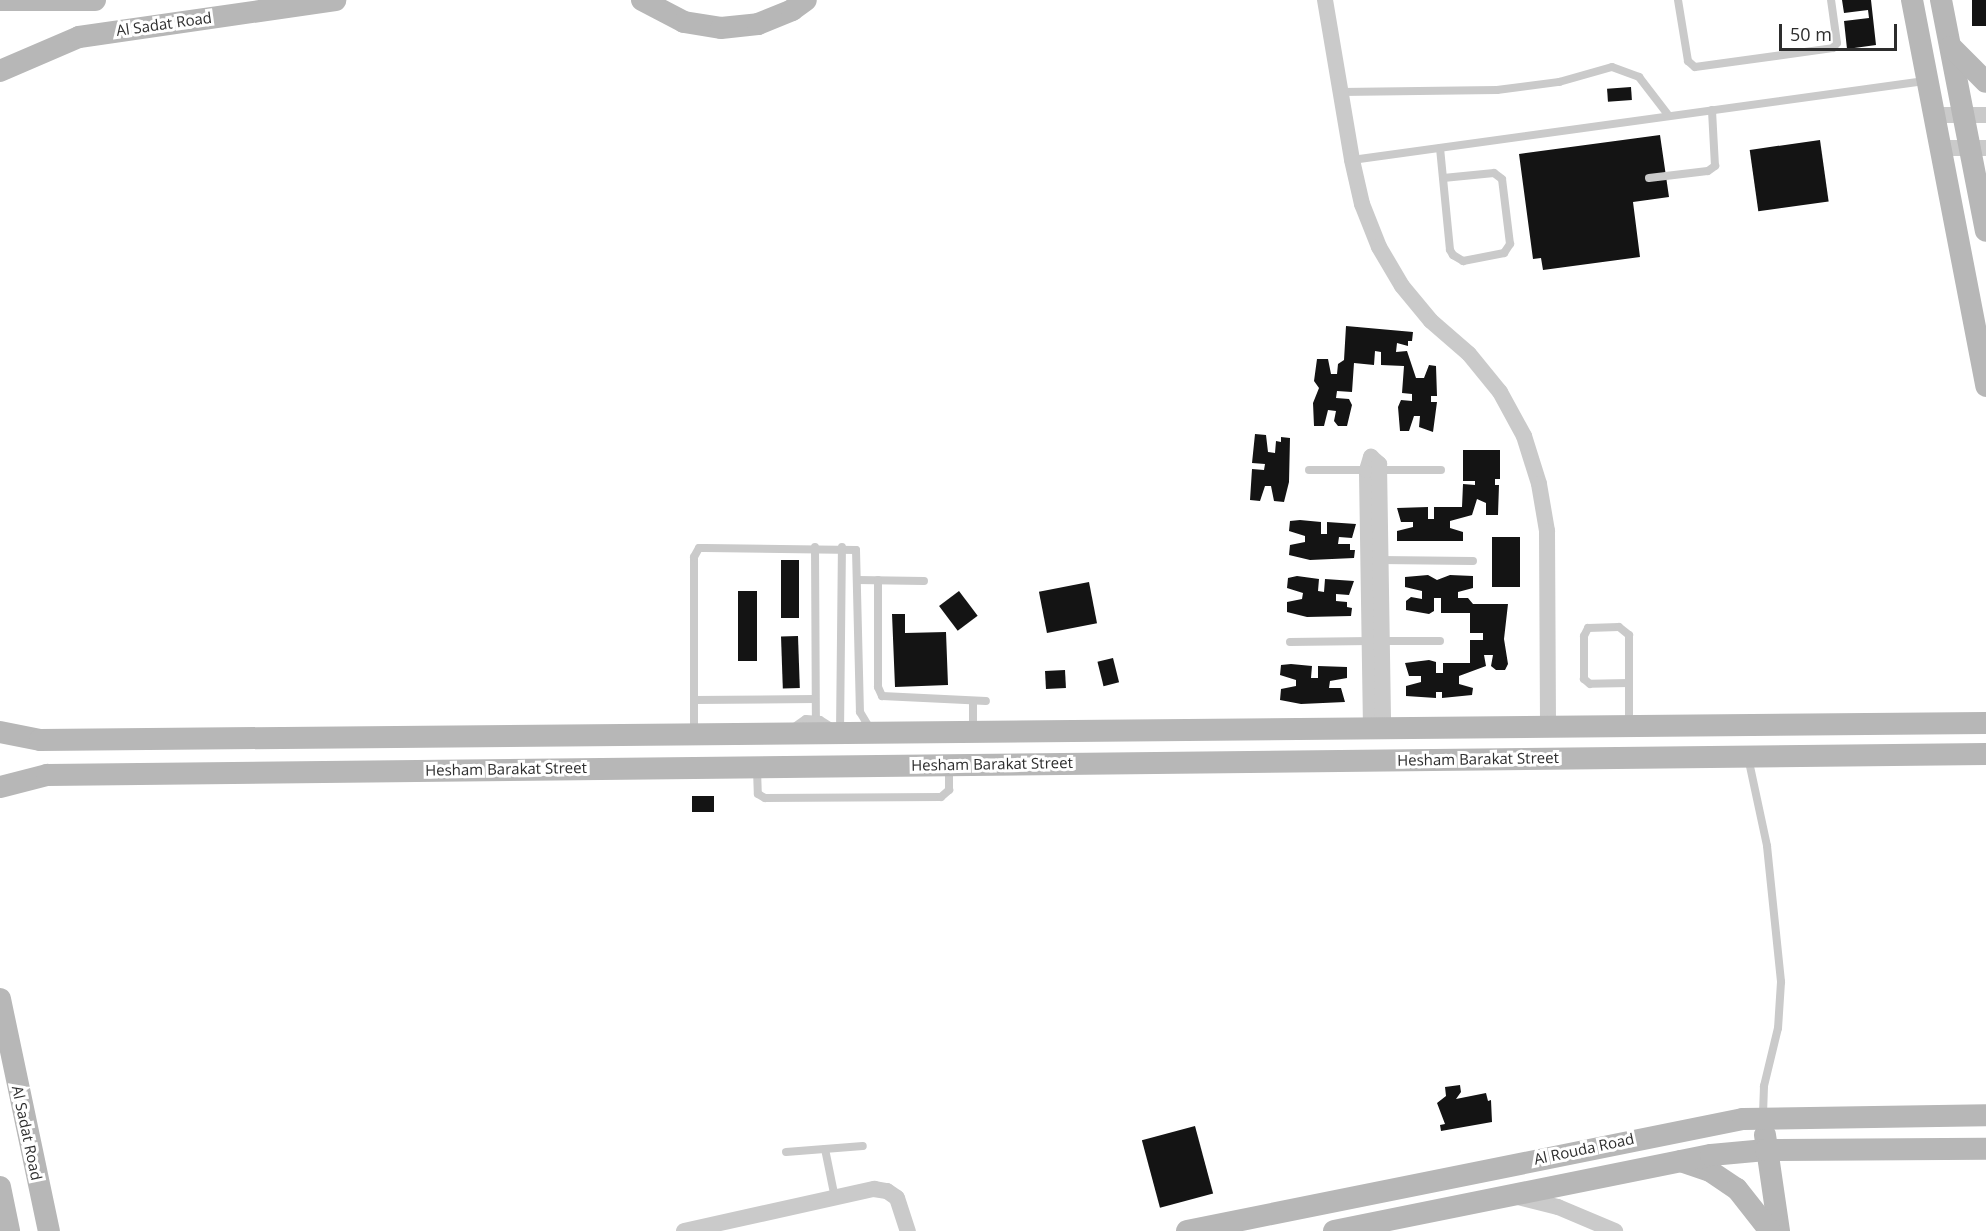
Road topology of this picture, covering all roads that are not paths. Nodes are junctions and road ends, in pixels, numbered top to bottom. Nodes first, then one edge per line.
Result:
1 (0, 0) edge
2 (95, 0) edge
3 (335, 0) edge
4 (642, 0) edge
5 (806, 0) edge
6 (1325, 0) edge
7 (1678, 0) edge
8 (1831, 0) edge
9 (1912, 0) edge
10 (1941, 0) edge
11 (1950, 46) junction
12 (0, 71) edge
13 (1928, 80) junction
14 (1986, 82) edge
15 (1341, 92) junction
16 (1712, 110) junction
17 (1934, 115) junction
18 (1975, 115) edge
19 (1669, 116) junction
20 (1440, 148) junction
21 (1940, 148) junction
22 (1978, 148) edge
23 (1352, 160) junction
24 (1443, 177) junction
25 (1649, 177) dead end
26 (1986, 231) edge
27 (1986, 386) edge
28 (1309, 470) dead end
29 (1373, 470) junction
30 (1441, 470) dead end
31 (815, 547) junction
32 (842, 547) junction
33 (1380, 560) junction
34 (1473, 561) dead end
35 (858, 580) junction
36 (878, 580) junction
37 (924, 581) dead end
38 (1376, 641) junction
39 (1440, 641) dead end
40 (1290, 642) dead end
41 (1629, 683) junction
42 (815, 699) junction
43 (694, 700) junction
44 (973, 701) junction
45 (986, 701) dead end
46 (1986, 706) edge
47 (816, 718) junction
48 (1958, 723) junction
49 (1986, 723) edge
50 (1621, 726) junction
51 (1548, 727) junction
52 (1377, 728) junction
53 (1203, 730) junction
54 (0, 732) edge
55 (973, 732) junction
56 (788, 733) junction
57 (839, 733) junction
58 (873, 733) junction
59 (694, 734) junction
60 (503, 736) junction
61 (40, 740) junction
62 (1986, 754) edge
63 (1748, 756) junction
64 (1612, 757) junction
65 (1205, 762) junction
66 (949, 764) junction
67 (757, 766) junction
68 (503, 769) junction
69 (47, 775) junction
70 (0, 787) edge
71 (0, 999) edge
72 (10, 1106) edge
73 (1986, 1115) edge
74 (1930, 1116) junction
75 (1763, 1118) junction
76 (863, 1146) dead end
77 (1930, 1148) junction
78 (825, 1149) junction
79 (1986, 1149) edge
80 (1766, 1150) junction
81 (786, 1152) dead end
82 (1679, 1161) junction
83 (0, 1187) edge
84 (1508, 1195) junction
85 (835, 1198) junction
86 (9, 1231) edge
87 (49, 1231) edge
88 (684, 1231) edge
89 (908, 1231) edge
90 (1187, 1231) edge
91 (1334, 1231) edge
92 (1615, 1231) edge
93 (1770, 1231) edge
94 (1779, 1231) edge

1 - 2 street
3 - 12 street, Al Sadat Road
4 - 5 street
6 - 15 street
7 - 8 lane
9 - 13 street
10 - 11 street
11 - 14 street
11 - 18 street
13 - 16 lane
13 - 17 street
15 - 19 lane
15 - 23 street
16 - 19 lane
16 - 25 lane
17 - 18 street
17 - 21 street
18 - 22 street
19 - 20 lane
20 - 23 lane
20 - 24 lane
21 - 22 street
21 - 27 street
22 - 26 street
23 - 51 street
24 - 24 lane
28 - 29 lane
29 - 30 lane
29 - 33 street
29 - 38 street
31 - 32 lane
31 - 42 lane
31 - 43 lane
32 - 35 lane
32 - 57 lane
33 - 34 lane
33 - 38 street
35 - 36 lane
35 - 58 lane
36 - 37 lane
36 - 44 lane
38 - 39 lane
38 - 40 lane
38 - 52 street
41 - 41 lane
41 - 50 lane
42 - 43 lane
42 - 47 lane
43 - 59 lane
44 - 45 lane
44 - 55 lane
46 - 48 street
47 - 56 lane
47 - 57 lane
48 - 49 street, Hesham Barakat Street
48 - 50 street, Hesham Barakat Street
50 - 51 street, Hesham Barakat Street
50 - 64 street
51 - 52 street, Hesham Barakat Street
52 - 53 street, Hesham Barakat Street
53 - 55 street, Hesham Barakat Street
53 - 65 street
54 - 61 street, Hesham Barakat Street
55 - 58 street, Hesham Barakat Street
56 - 57 street, Hesham Barakat Street
56 - 59 street, Hesham Barakat Street
57 - 58 street, Hesham Barakat Street
59 - 60 street, Hesham Barakat Street
60 - 61 street, Hesham Barakat Street
60 - 68 street
61 - 69 street
62 - 63 street, Hesham Barakat Street
63 - 64 street, Hesham Barakat Street
63 - 75 lane
64 - 65 street, Hesham Barakat Street
65 - 66 street, Hesham Barakat Street
66 - 67 street, Hesham Barakat Street
66 - 67 lane
67 - 68 street, Hesham Barakat Street
68 - 69 street, Hesham Barakat Street
69 - 70 street, Hesham Barakat Street
71 - 72 street, Al Sadat Road
72 - 87 street, Al Sadat Road
73 - 74 street, Al Rouda Road
74 - 75 street, Al Rouda Road
74 - 77 street
75 - 80 street
75 - 90 street, Al Rouda Road
76 - 78 lane
77 - 79 street, Al Rouda Road
77 - 80 street, Al Rouda Road
78 - 81 lane
78 - 85 lane
80 - 82 street, Al Rouda Road
80 - 94 street
82 - 84 street, Al Rouda Road
82 - 93 street
83 - 86 street
84 - 91 street, Al Rouda Road
84 - 92 street
85 - 88 street
85 - 89 street

